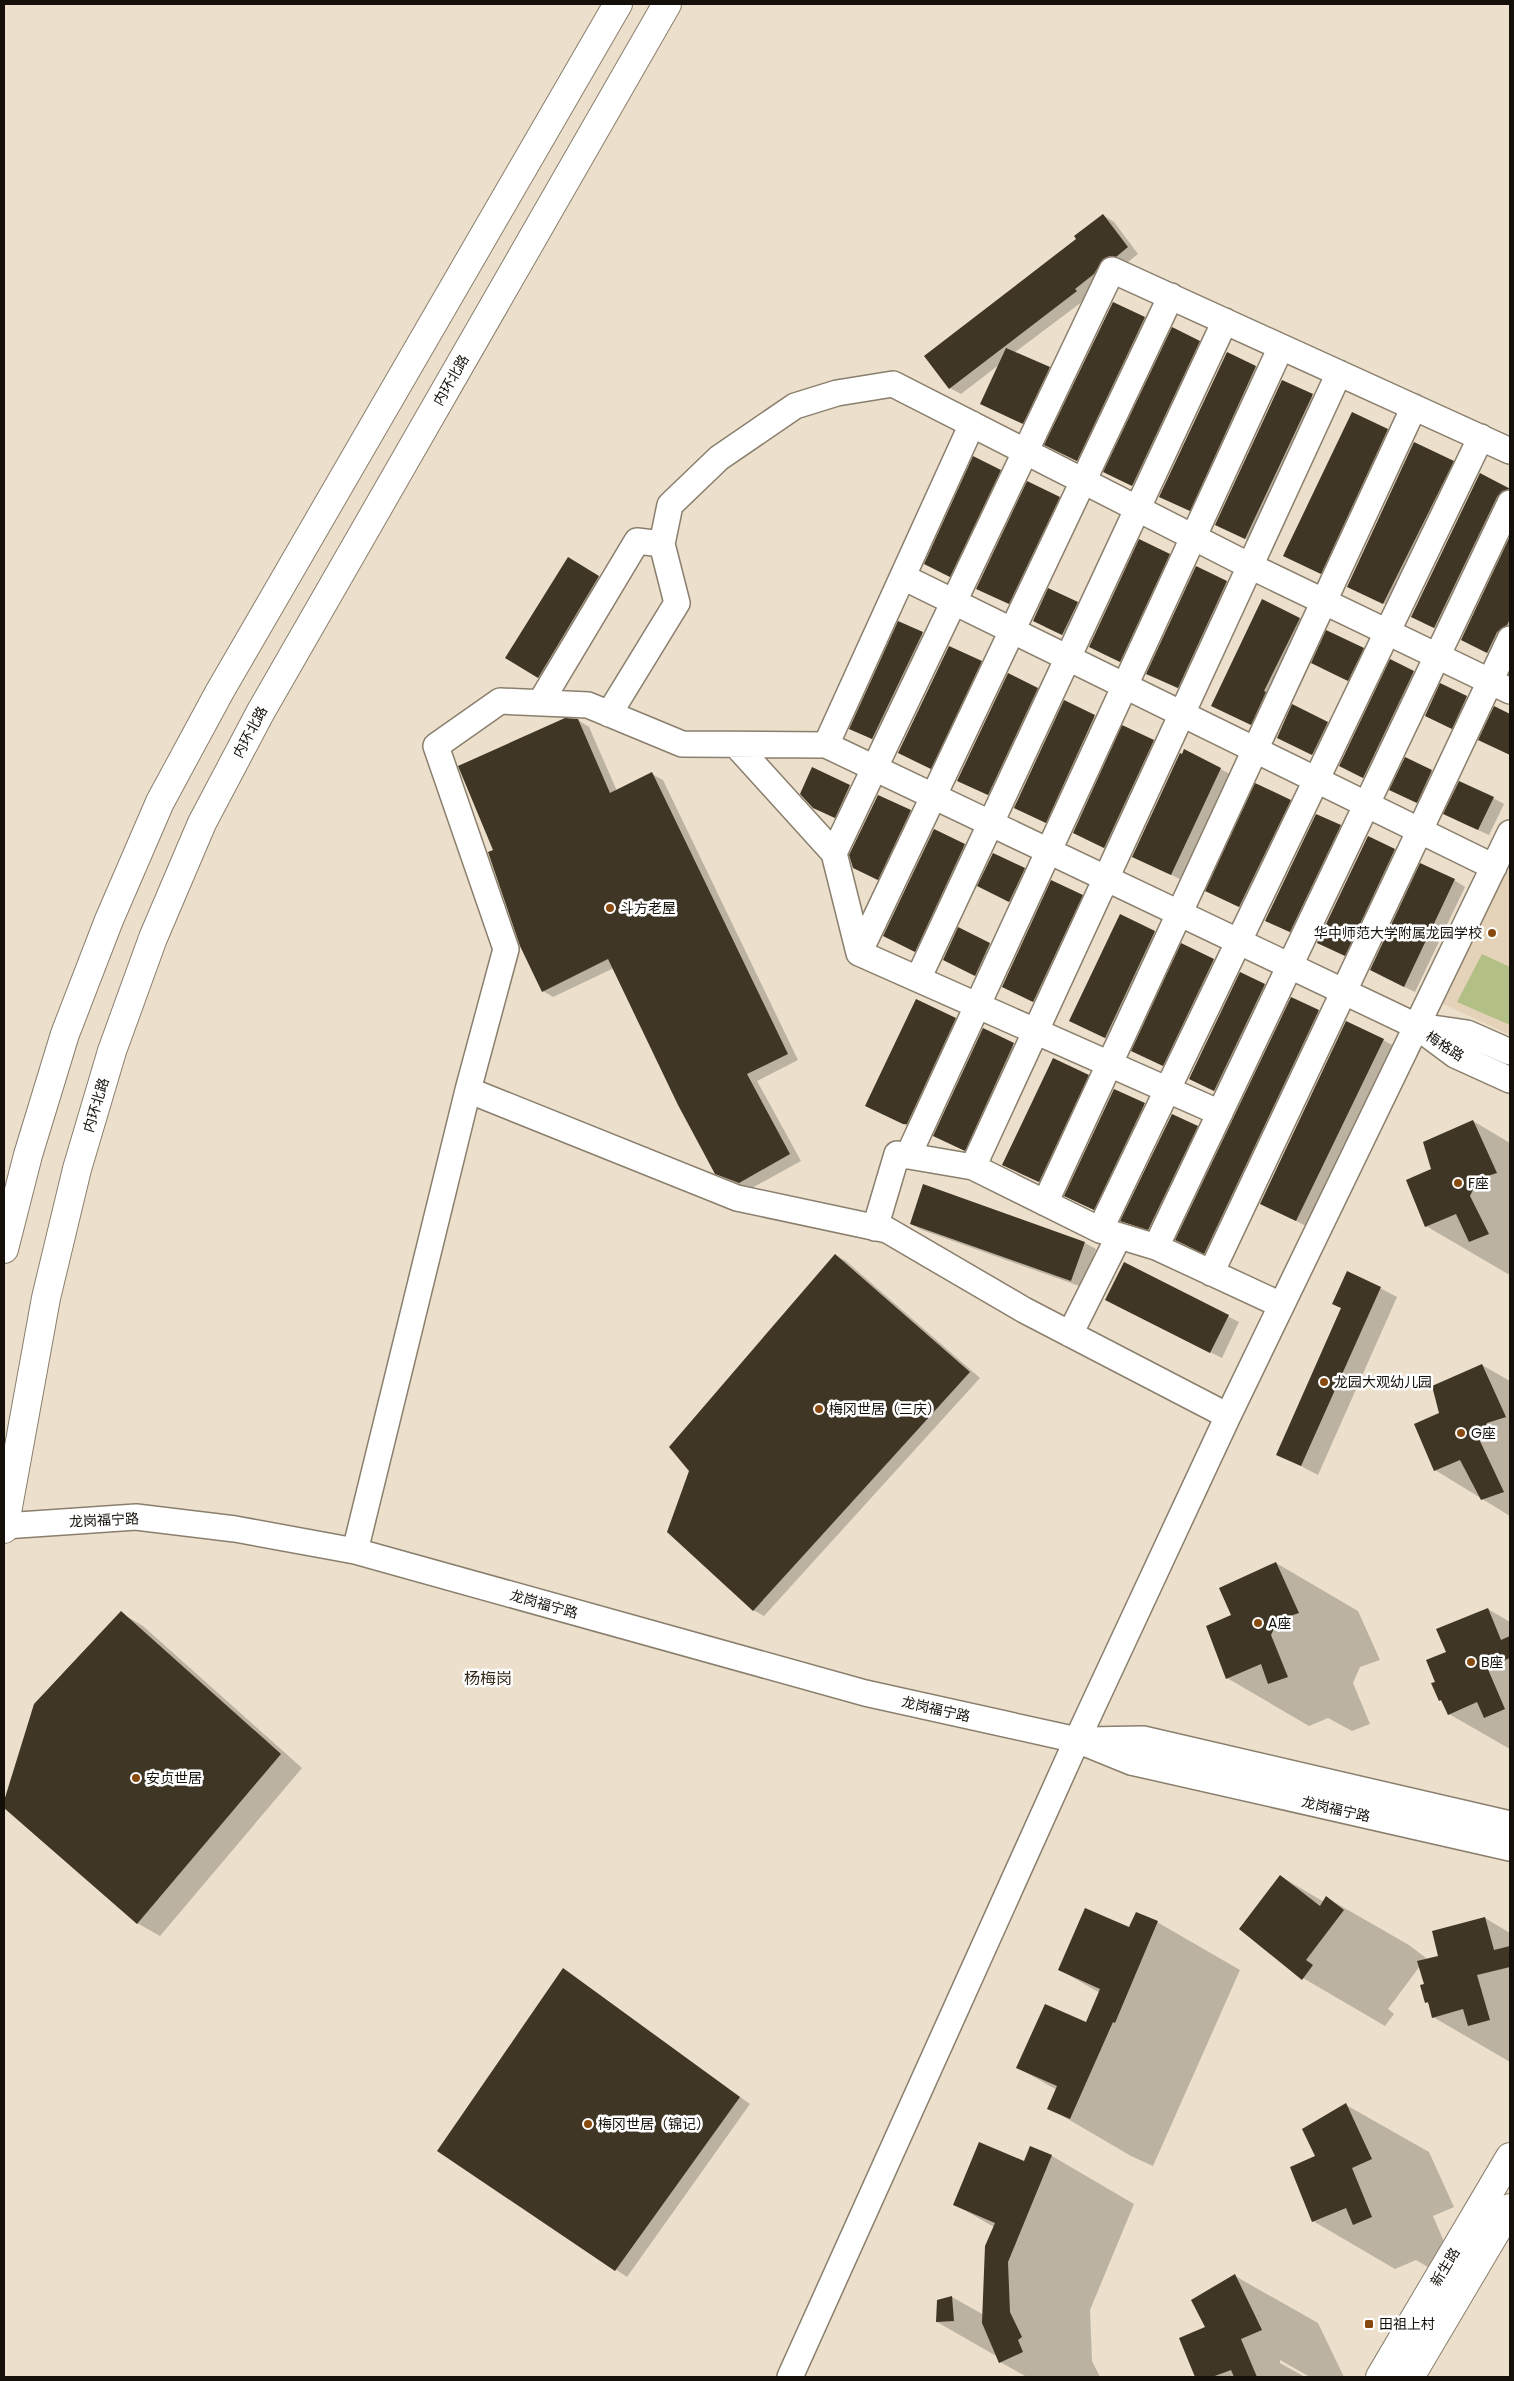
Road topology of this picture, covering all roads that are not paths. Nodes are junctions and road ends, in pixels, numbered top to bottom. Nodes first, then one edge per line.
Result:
1 (618, 4) edge
2 (667, 4) edge
3 (1171, 296) junction
4 (1225, 321) junction
5 (1281, 346) junction
6 (1339, 373) junction
7 (1414, 407) junction
8 (972, 424) junction
9 (1481, 437) junction
10 (1510, 451) edge
11 (1026, 452) junction
12 (1084, 481) junction
13 (1510, 503) edge
14 (1138, 509) junction
15 (1193, 537) junction
16 (662, 544) junction
17 (1250, 566) junction
18 (903, 577) junction
19 (954, 602) junction
20 (1324, 602) junction
21 (1012, 632) junction
22 (1387, 632) junction
23 (1510, 639) edge
24 (1437, 656) junction
25 (1067, 659) junction
26 (1500, 686) edge
27 (1124, 687) junction
28 (540, 703) junction
29 (609, 714) junction
30 (1181, 716) junction
31 (736, 744) junction
32 (826, 745) junction
33 (1254, 751) junction
34 (875, 768) junction
35 (1316, 781) junction
36 (934, 796) junction
37 (1366, 805) junction
38 (991, 823) junction
39 (1420, 831) junction
40 (1510, 834) edge
41 (1049, 851) junction
42 (834, 853) junction
43 (1494, 867) junction
44 (1106, 878) junction
45 (1179, 913) junction
46 (1239, 941) junction
47 (859, 953) junction
48 (1290, 966) junction
49 (918, 979) junction
50 (1344, 992) junction
51 (978, 1006) junction
52 (1416, 1026) junction
53 (1036, 1031) junction
54 (1510, 1052) edge
55 (1110, 1064) junction
56 (1510, 1080) edge
57 (468, 1090) junction
58 (1168, 1090) junction
59 (1220, 1113) junction
60 (908, 1156) junction
61 (973, 1166) junction
62 (1045, 1203) junction
63 (875, 1228) junction
64 (1110, 1233) junction
65 (1156, 1247) junction
66 (4, 1249) edge
67 (1211, 1273) junction
68 (1281, 1305) junction
69 (1070, 1334) junction
70 (1228, 1416) junction
71 (4, 1527) edge
72 (355, 1551) junction
73 (1078, 1740) junction
74 (1510, 1824) edge
75 (1510, 1848) edge
76 (1510, 2157) edge
77 (1510, 2208) edge
78 (790, 2377) edge
79 (1380, 2377) edge
80 (1410, 2377) edge

1 - 66 main road
2 - 71 main road, 内环北路
3 - 4 street
3 - 11 street
3 - 12 street
4 - 5 street
4 - 14 street
5 - 6 street
5 - 15 street
6 - 7 street
6 - 17 street
7 - 9 street
7 - 20 street
8 - 11 street
8 - 16 street
8 - 18 street
9 - 10 street
9 - 22 street
11 - 12 street
11 - 19 street
12 - 14 street
12 - 21 street
13 - 24 street
14 - 15 street
14 - 25 street
15 - 17 street
15 - 27 street
16 - 28 street
16 - 29 street
17 - 20 street
17 - 30 street
18 - 19 street
18 - 32 street
19 - 21 street
19 - 34 street
20 - 22 street
20 - 33 street
21 - 25 street
21 - 36 street
22 - 24 street
22 - 35 street
23 - 26 street
24 - 26 street
24 - 37 street
25 - 27 street
25 - 38 street
26 - 39 street
27 - 30 street
27 - 41 street
28 - 29 street
28 - 57 street
29 - 31 street
30 - 33 street
30 - 44 street
31 - 32 street
31 - 42 street
32 - 34 street
33 - 35 street
33 - 45 street
34 - 36 street
34 - 42 street
35 - 37 street
35 - 46 street
36 - 38 street
36 - 47 street
37 - 39 street
37 - 48 street
38 - 41 street
38 - 49 street
39 - 43 street
39 - 50 street
40 - 43 street
41 - 44 street
41 - 51 street
42 - 47 street
43 - 52 street
44 - 45 street
44 - 53 street
45 - 46 street
45 - 55 street
46 - 48 street
46 - 58 street
47 - 49 street
48 - 50 street
48 - 59 street
49 - 51 street
50 - 52 street
50 - 67 street
51 - 53 street
51 - 60 street
52 - 54 street, 梅格路
52 - 56 street, 梅格路
52 - 68 street
53 - 55 street
53 - 61 street
55 - 58 street
55 - 62 street
57 - 63 street
57 - 72 street
58 - 59 street
58 - 64 street
59 - 65 street
60 - 61 street
60 - 63 street
61 - 62 street
62 - 64 street
63 - 69 street
64 - 65 street
64 - 69 street
65 - 67 street
67 - 68 street
68 - 70 street
69 - 70 street
70 - 73 street
71 - 72 street, 龙岗福宁路
72 - 73 street, 龙岗福宁路
73 - 74 street, 龙岗福宁路
73 - 75 street, 龙岗福宁路
73 - 78 street
76 - 79 main road, 新生路
77 - 80 main road, 新生路

